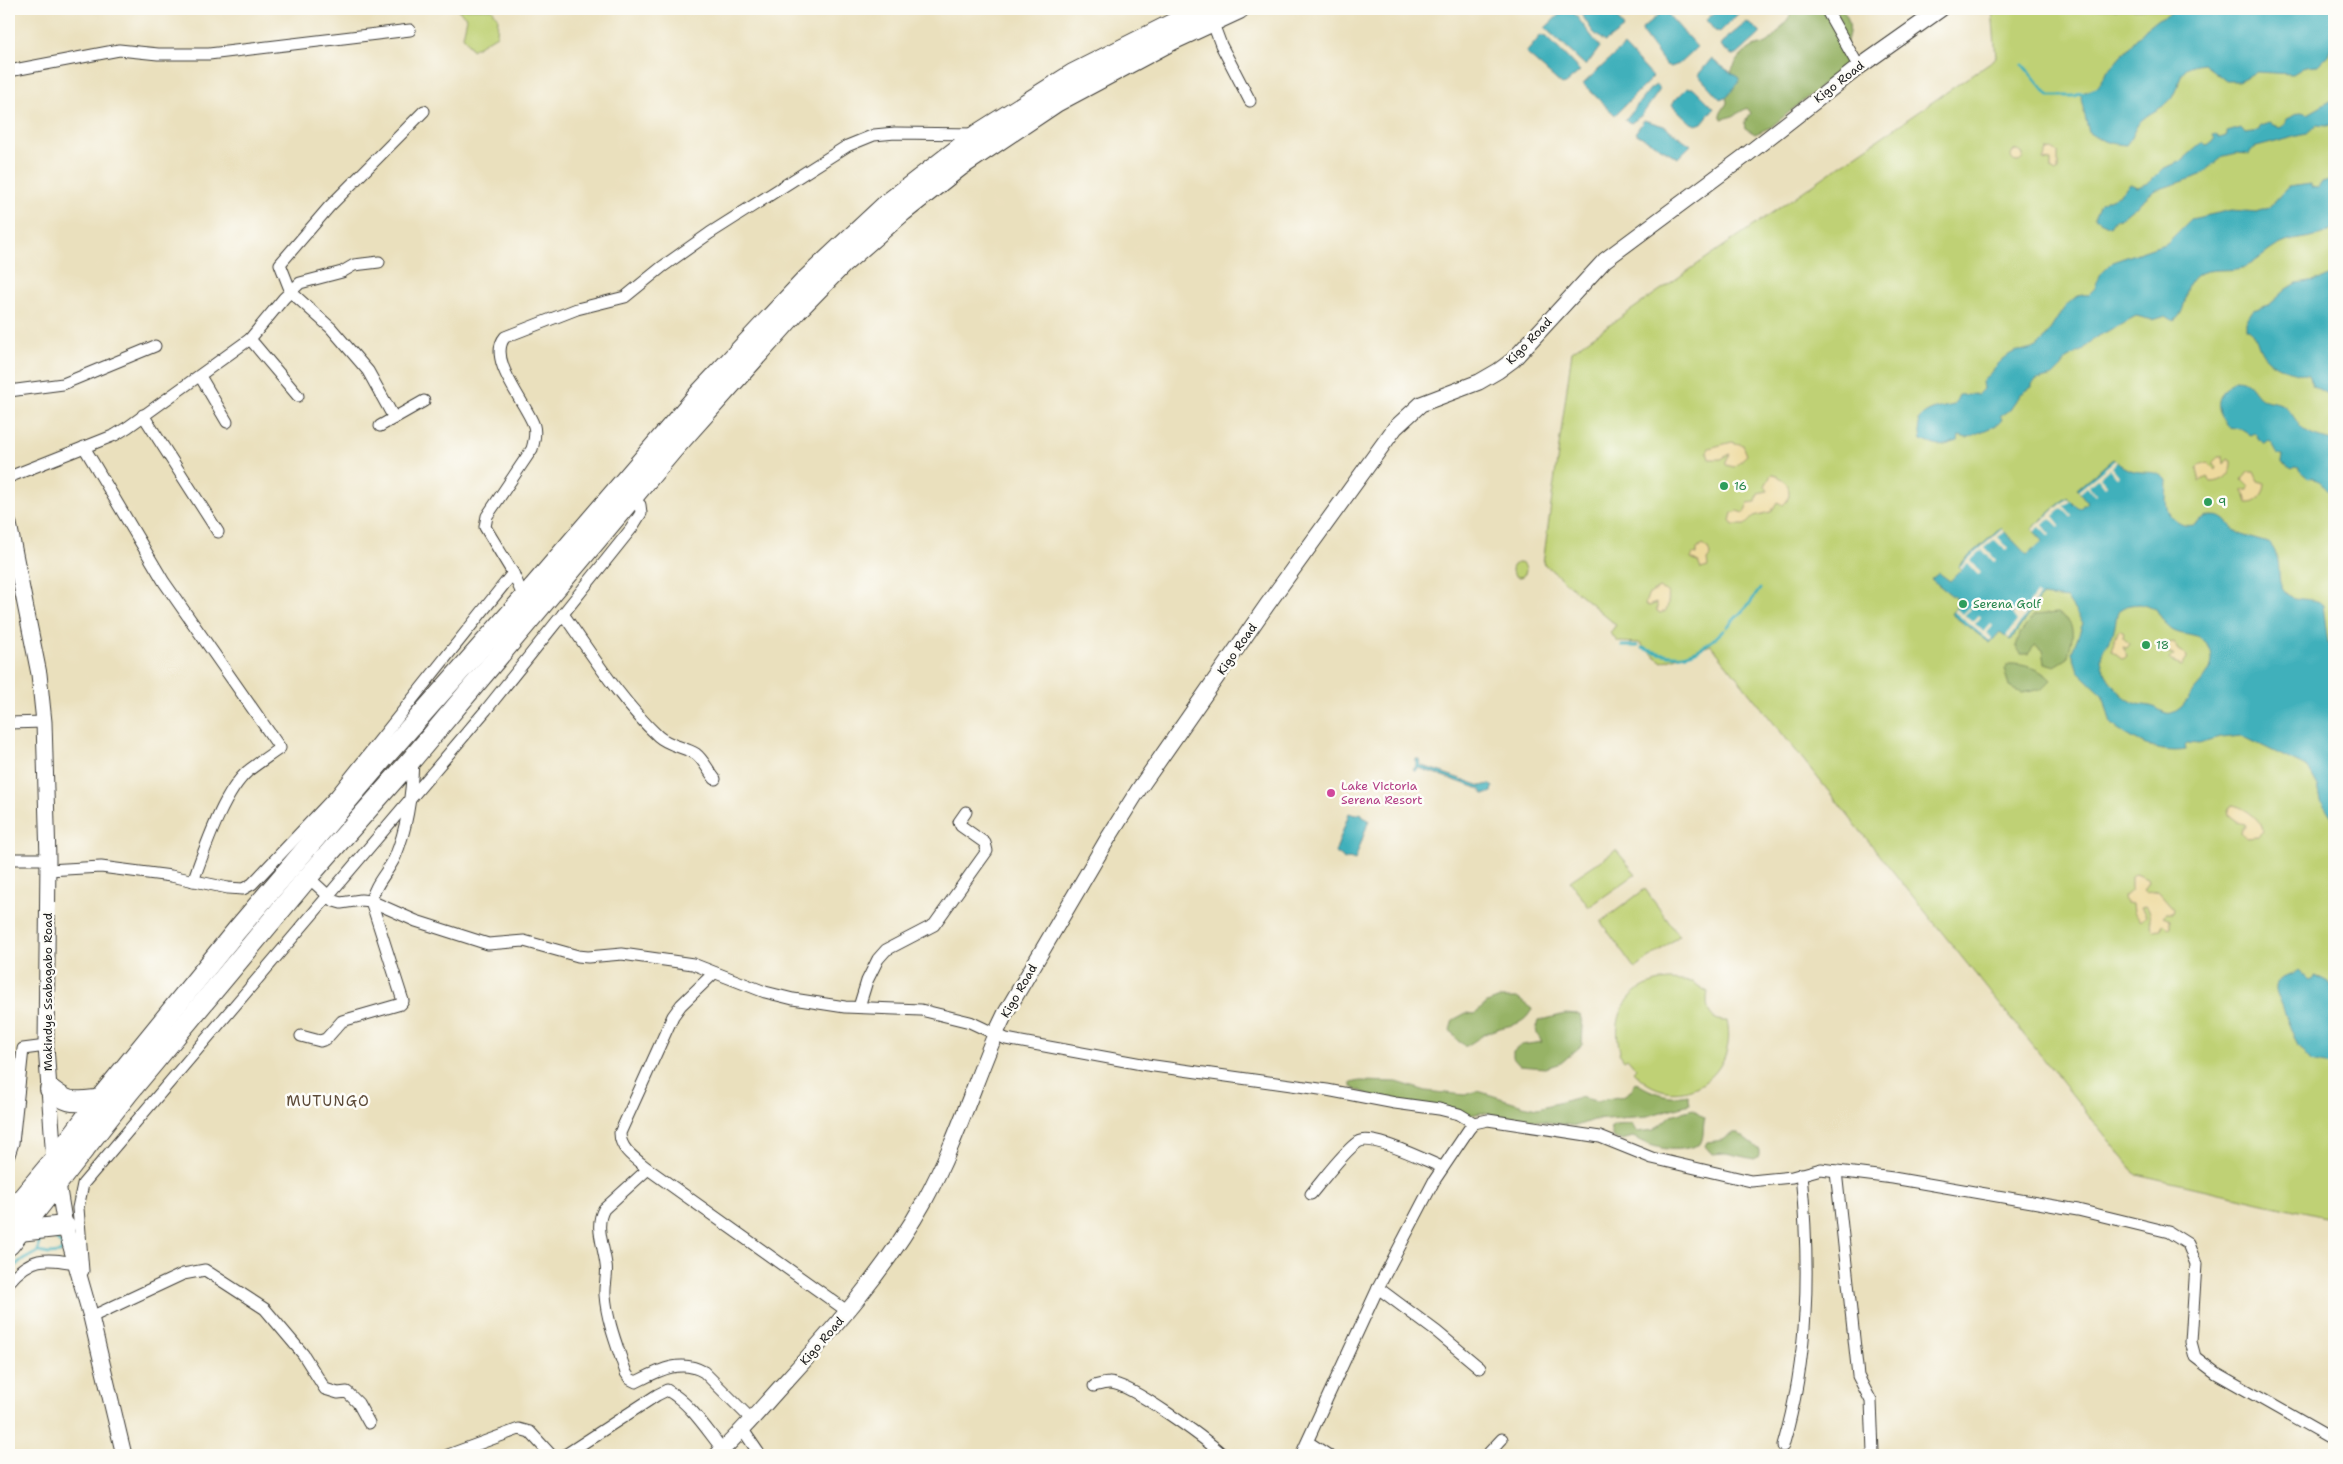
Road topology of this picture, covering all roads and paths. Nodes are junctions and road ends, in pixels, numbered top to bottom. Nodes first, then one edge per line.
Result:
1 (1239, 9) edge
2 (1826, 9) edge
3 (1941, 9) edge
4 (1207, 15) edge
5 (410, 30) dead end
6 (1858, 67) junction
7 (9, 71) edge
8 (1250, 101) dead end
9 (424, 110) dead end
10 (978, 134) junction
11 (380, 262) dead end
12 (291, 292) junction
13 (250, 339) junction
14 (155, 346) dead end
15 (200, 376) junction
16 (9, 391) edge
17 (298, 396) dead end
18 (424, 401) dead end
19 (143, 415) junction
20 (394, 418) junction
21 (228, 422) dead end
22 (380, 426) dead end
23 (84, 447) junction
24 (9, 477) edge
25 (632, 498) junction
26 (9, 524) edge
27 (218, 532) dead end
28 (513, 573) junction
29 (524, 598) junction
30 (563, 614) junction
31 (44, 722) junction
32 (9, 723) edge
33 (413, 758) junction
34 (715, 779) dead end
35 (412, 796) junction
36 (966, 812) dead end
37 (9, 859) edge
38 (48, 864) junction
39 (308, 877) junction
40 (193, 881) junction
41 (327, 896) junction
42 (371, 901) junction
43 (714, 973) junction
44 (859, 1008) junction
45 (995, 1035) junction
46 (301, 1036) dead end
47 (46, 1046) junction
48 (50, 1089) junction
49 (99, 1100) junction
50 (1474, 1124) junction
51 (9, 1155) edge
52 (54, 1160) junction
53 (1442, 1167) junction
54 (648, 1169) junction
55 (1836, 1171) junction
56 (1801, 1174) junction
57 (58, 1180) junction
58 (1311, 1194) dead end
59 (65, 1226) junction
60 (12, 1230) edge
61 (76, 1263) junction
62 (9, 1282) edge
63 (1378, 1288) junction
64 (86, 1300) junction
65 (847, 1311) junction
66 (91, 1316) junction
67 (1480, 1368) dead end
68 (1094, 1386) dead end
69 (370, 1423) dead end
70 (747, 1425) junction
71 (1502, 1439) dead end
72 (2334, 1440) edge
73 (1308, 1442) junction
74 (1783, 1446) dead end
75 (720, 1452) edge
76 (1873, 1452) dead end
77 (124, 1455) edge
78 (448, 1455) edge
79 (551, 1455) edge
80 (565, 1455) edge
81 (760, 1455) edge
82 (1224, 1455) edge
83 (1301, 1455) edge
84 (1328, 1455) edge
85 (1487, 1455) edge

1 - 4 highway
2 - 6 street
3 - 6 street, Kigo Road
4 - 8 street
4 - 10 highway
4 - 25 highway
5 - 7 street
6 - 45 street, Kigo Road
9 - 12 street
10 - 28 street
10 - 29 highway
11 - 12 street
12 - 13 street
12 - 20 street
13 - 15 street
13 - 17 street
14 - 16 street
15 - 19 street
15 - 21 street
18 - 20 street
19 - 23 street
19 - 27 street
20 - 22 street
23 - 24 street
23 - 40 street
25 - 30 street
25 - 33 highway
26 - 31 street, Makindye Ssabagabo Road
28 - 29 street
28 - 40 street
29 - 49 highway
30 - 34 street
30 - 35 street
31 - 32 street
31 - 38 street, Makindye Ssabagabo Road
33 - 35 street
33 - 39 highway
35 - 41 street
35 - 42 street
36 - 44 street
37 - 38 street
38 - 40 street
38 - 47 street, Makindye Ssabagabo Road
39 - 41 street
39 - 57 highway
41 - 42 street
41 - 64 street
42 - 43 street
42 - 46 street
43 - 44 street
43 - 54 street
44 - 45 street
45 - 50 street
45 - 65 street, Kigo Road
47 - 48 street, Makindye Ssabagabo Road
47 - 51 street
48 - 49 highway
48 - 52 street, Makindye Ssabagabo Road
49 - 52 highway
50 - 53 street
50 - 56 street
52 - 57 street, Makindye Ssabagabo Road
52 - 60 highway
53 - 58 street
53 - 63 street
54 - 65 street
54 - 70 street
55 - 56 street
55 - 72 street
55 - 76 street
56 - 74 street
57 - 59 street, Makindye Ssabagabo Road
57 - 60 highway
59 - 60 highway
59 - 61 street, Makindye Ssabagabo Road
61 - 62 street
61 - 64 street, Makindye Ssabagabo Road
63 - 67 street
63 - 73 street
64 - 66 street, Makindye Ssabagabo Road
65 - 70 street, Kigo Road
66 - 69 street
66 - 77 street, Makindye Ssabagabo Road
68 - 82 street
70 - 75 street, Kigo Road
70 - 81 street
71 - 85 street
73 - 83 street
73 - 84 street
75 - 80 street
78 - 79 street

